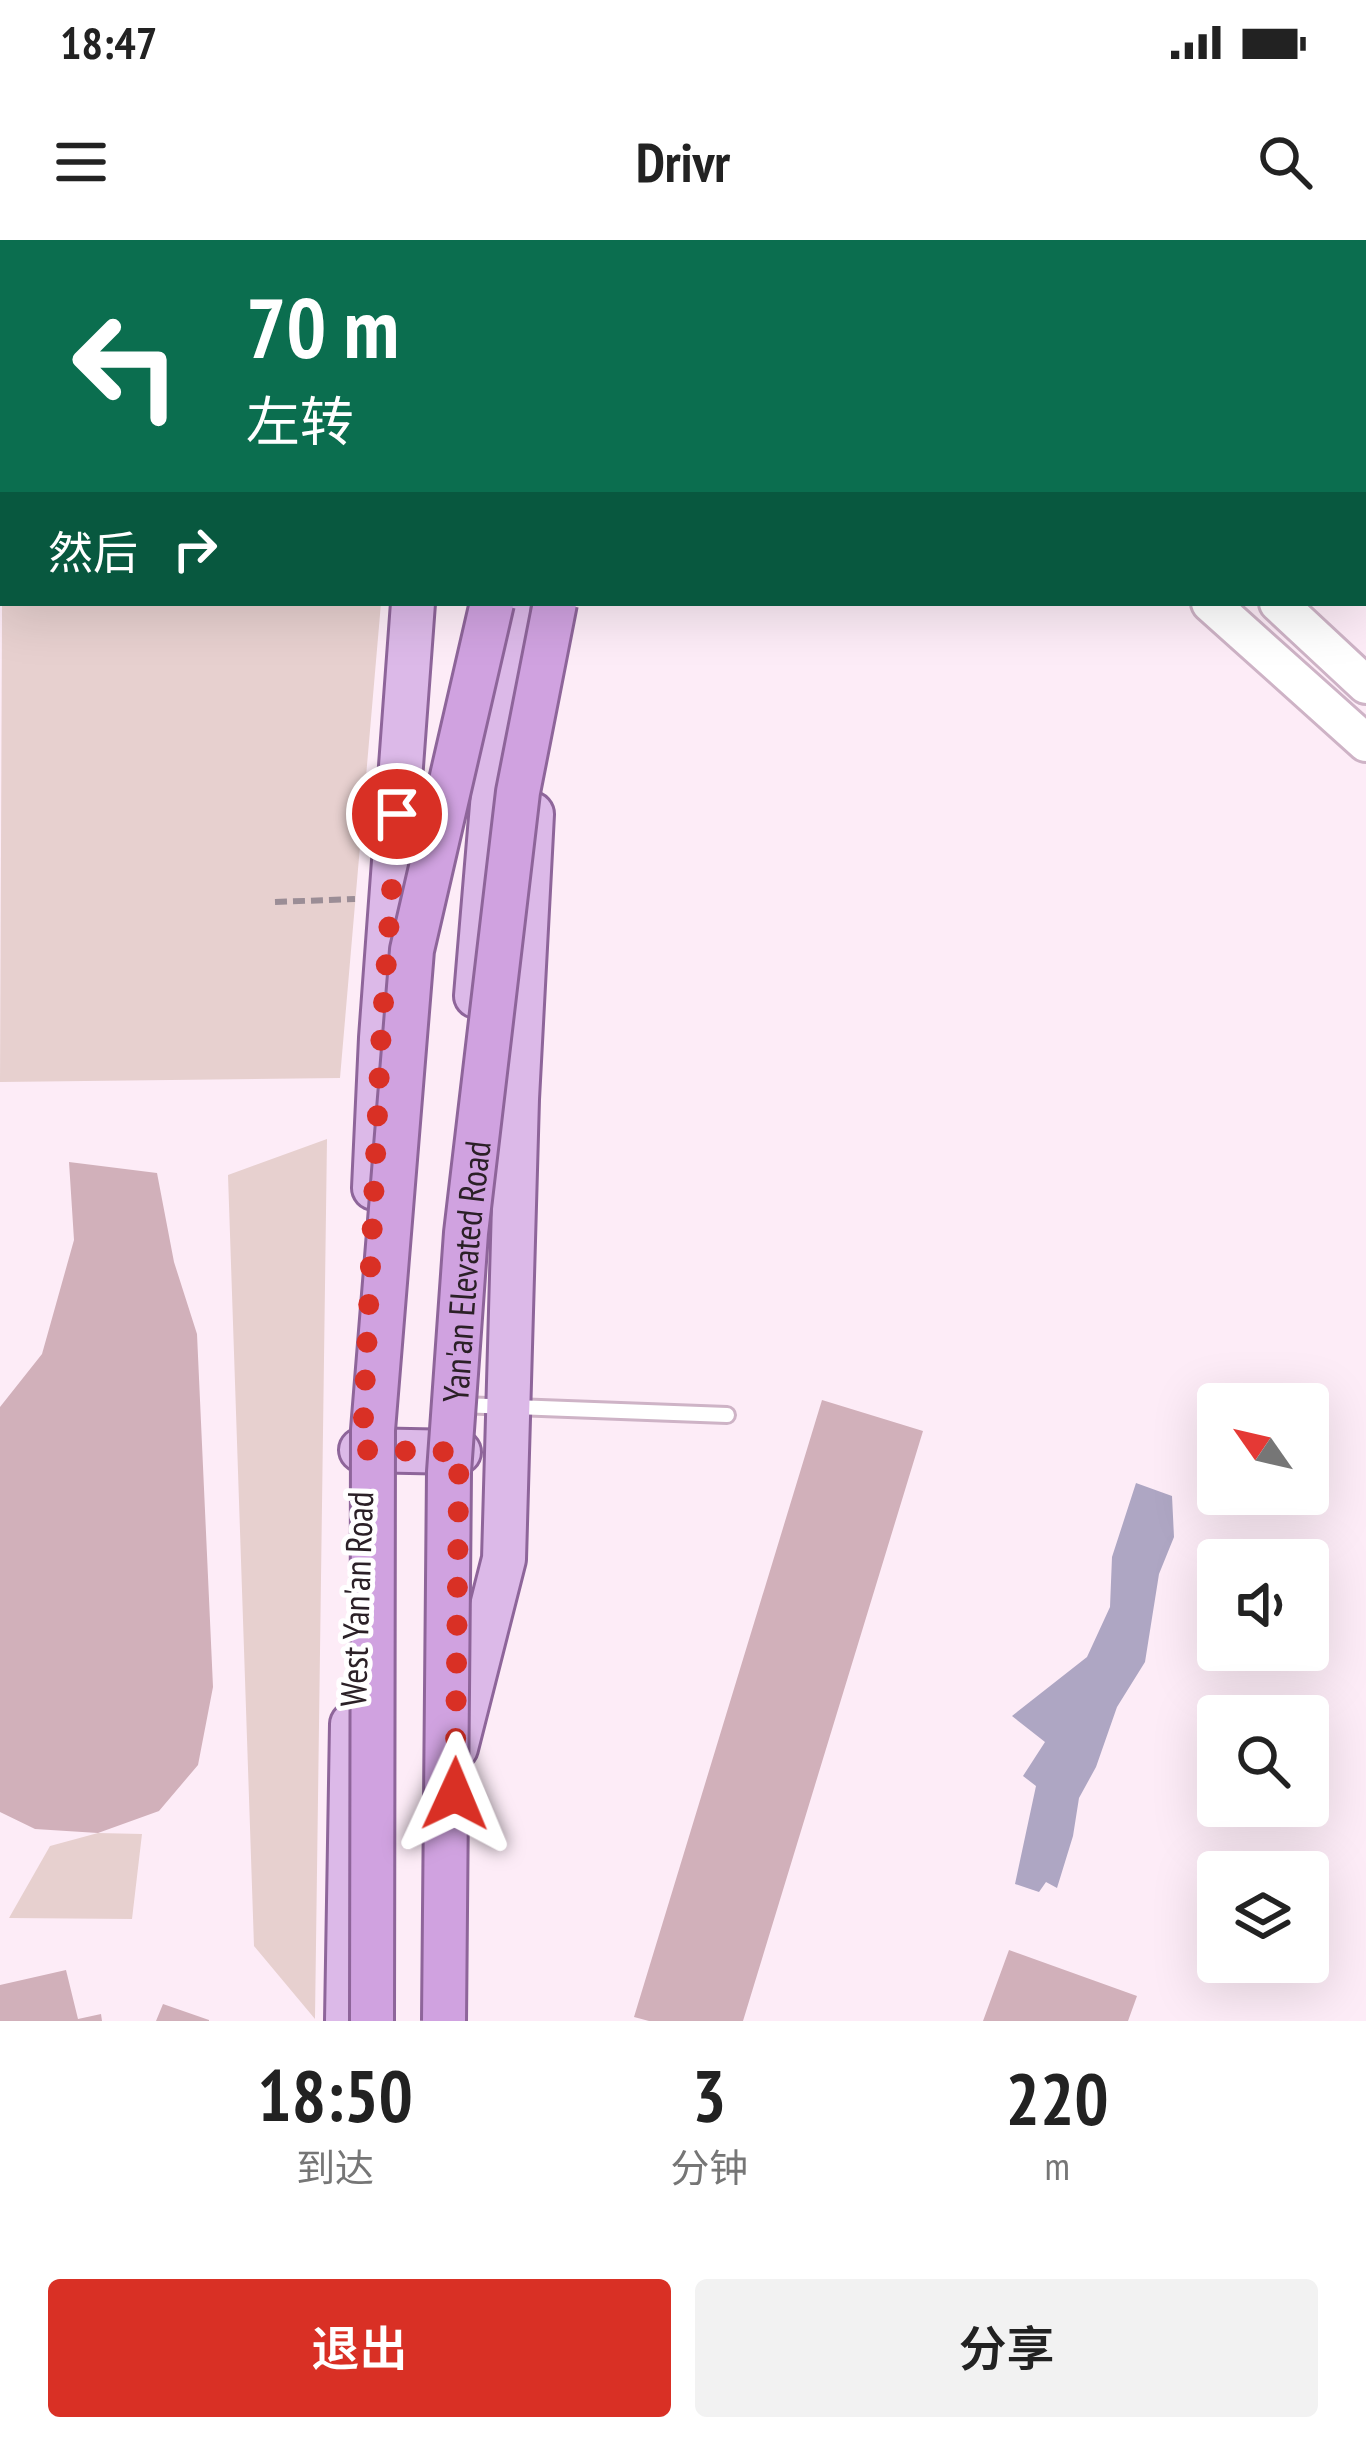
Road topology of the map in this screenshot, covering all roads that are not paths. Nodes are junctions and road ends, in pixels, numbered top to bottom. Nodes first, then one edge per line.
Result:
1 (412, 606) edge
2 (491, 606) edge
3 (509, 606) edge
4 (541, 606) edge
5 (554, 606) edge
6 (1213, 606) edge
7 (1282, 606) edge
8 (1366, 685) edge
9 (1366, 743) edge
10 (460, 1405) junction
11 (508, 1408) junction
12 (727, 1415) dead end
13 (362, 1450) junction
14 (459, 1452) junction
15 (456, 1748) junction
16 (352, 2013) edge
17 (447, 2021) edge

1 - 13 main road, West Yan'an Road
2 - 16 highway, bridge
3 - 10 main road
4 - 11 main road
5 - 17 highway, Yan'an Elevated Road, bridge
6 - 9 main road
7 - 8 main road
10 - 11 lane
10 - 14 main road
11 - 12 lane
11 - 15 main road
13 - 14 main road
13 - 16 main road, West Yan'an Road
14 - 15 main road
15 - 17 main road

